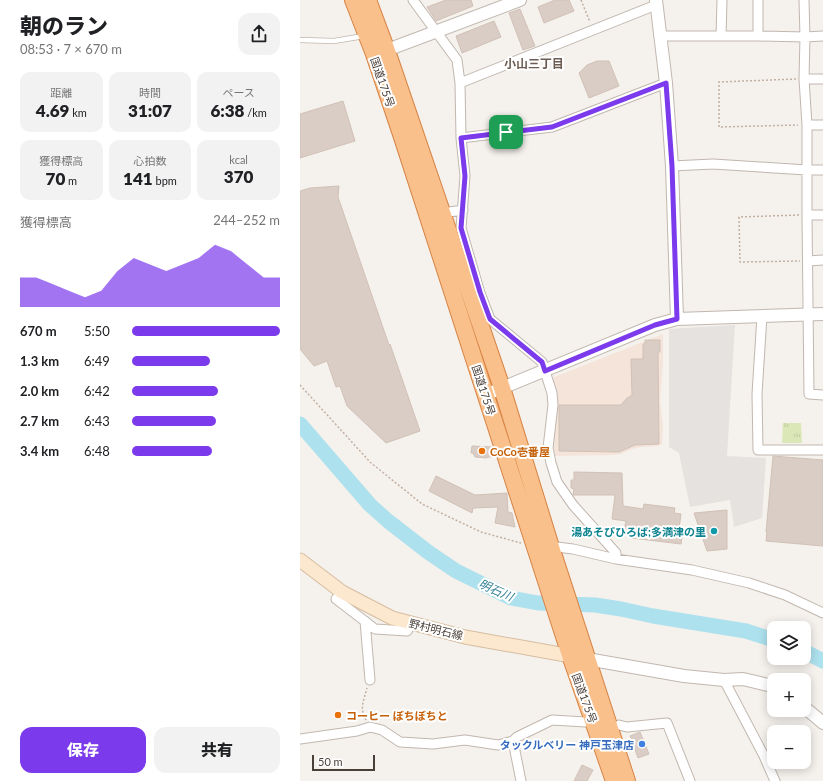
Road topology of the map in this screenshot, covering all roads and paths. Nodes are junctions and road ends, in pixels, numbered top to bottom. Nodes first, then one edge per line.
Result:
1 (352, 0) edge
2 (368, 0) edge
3 (413, 0) edge
4 (520, 0) edge
5 (581, 0) edge
6 (722, 0) edge
7 (758, 0) edge
8 (804, 0) edge
9 (656, 3) edge
10 (593, 30) junction
11 (436, 31) junction
12 (367, 35) junction
13 (659, 36) junction
14 (721, 36) junction
15 (758, 36) junction
16 (823, 36) edge
17 (805, 37) junction
18 (300, 40) edge
19 (381, 52) junction
20 (804, 79) junction
21 (823, 79) edge
22 (460, 82) junction
23 (666, 83) junction
24 (807, 125) junction
25 (823, 125) edge
26 (461, 138) junction
27 (672, 166) junction
28 (807, 170) junction
29 (823, 170) edge
30 (463, 210) junction
31 (442, 213) junction
32 (806, 215) junction
33 (823, 215) edge
34 (823, 260) edge
35 (808, 261) junction
36 (475, 294) junction
37 (808, 314) junction
38 (823, 314) edge
39 (762, 316) junction
40 (677, 319) junction
41 (545, 371) junction
42 (300, 385) edge
43 (502, 388) junction
44 (485, 395) junction
45 (823, 395) edge
46 (823, 450) edge
47 (534, 544) junction
48 (551, 546) junction
49 (616, 559) junction
50 (300, 560) edge
51 (342, 592) junction
52 (823, 613) edge
53 (365, 621) junction
54 (412, 623) junction
55 (571, 634) junction
56 (570, 655) junction
57 (587, 659) junction
58 (370, 680) joint
59 (724, 680) junction
60 (767, 685) edge
61 (811, 713) edge
62 (586, 722) dead end
63 (823, 723) edge
64 (619, 725) dead end
65 (370, 727) junction
66 (300, 739) edge
67 (512, 741) junction
68 (773, 780) edge
69 (521, 781) edge
70 (614, 781) edge
71 (627, 781) edge
72 (690, 781) edge

1 - 12 highway, 国道175号
2 - 19 highway, 国道175号
3 - 11 street
4 - 11 street
5 - 10 path
6 - 14 street
7 - 15 street
8 - 17 street
9 - 10 street
9 - 13 street
10 - 22 street
11 - 19 street
11 - 22 street
12 - 18 lane
12 - 19 highway, 国道175号
13 - 14 street
13 - 23 street
14 - 15 street
15 - 17 street
16 - 17 street
17 - 20 street
19 - 31 highway, 国道175号
19 - 44 highway, 国道175号
20 - 21 street
20 - 24 street
20 - 24 path
22 - 26 street
23 - 26 street
23 - 27 street
24 - 25 street
24 - 28 street
26 - 30 street
27 - 28 street
27 - 40 street
28 - 29 street
28 - 32 street
30 - 31 street
30 - 36 street
31 - 36 highway, 国道175号
32 - 33 street
32 - 35 street
32 - 35 path
34 - 35 street
35 - 37 street
36 - 41 street
36 - 43 highway, 国道175号
37 - 38 street
37 - 39 street
37 - 45 street
39 - 40 street
39 - 46 street
40 - 41 street
41 - 43 street
41 - 49 street
42 - 47 path
43 - 44 street
43 - 48 highway, 国道175号
44 - 47 highway, 国道175号
47 - 48 street
47 - 55 highway, 国道175号
48 - 49 street
48 - 55 highway, 国道175号
49 - 52 street
50 - 51 main road, 野村明石線
51 - 53 street
51 - 54 main road, 野村明石線
53 - 54 street
53 - 58 street
54 - 56 main road, 野村明石線
55 - 56 highway, 国道175号
55 - 57 highway, 国道175号
56 - 57 main road, 野村明石線
56 - 70 highway, 国道175号
57 - 59 street
57 - 71 highway, 国道175号
58 - 65 path
59 - 60 street
59 - 68 street
61 - 63 street
62 - 67 street
64 - 72 street
65 - 66 street
65 - 67 street
67 - 69 street

